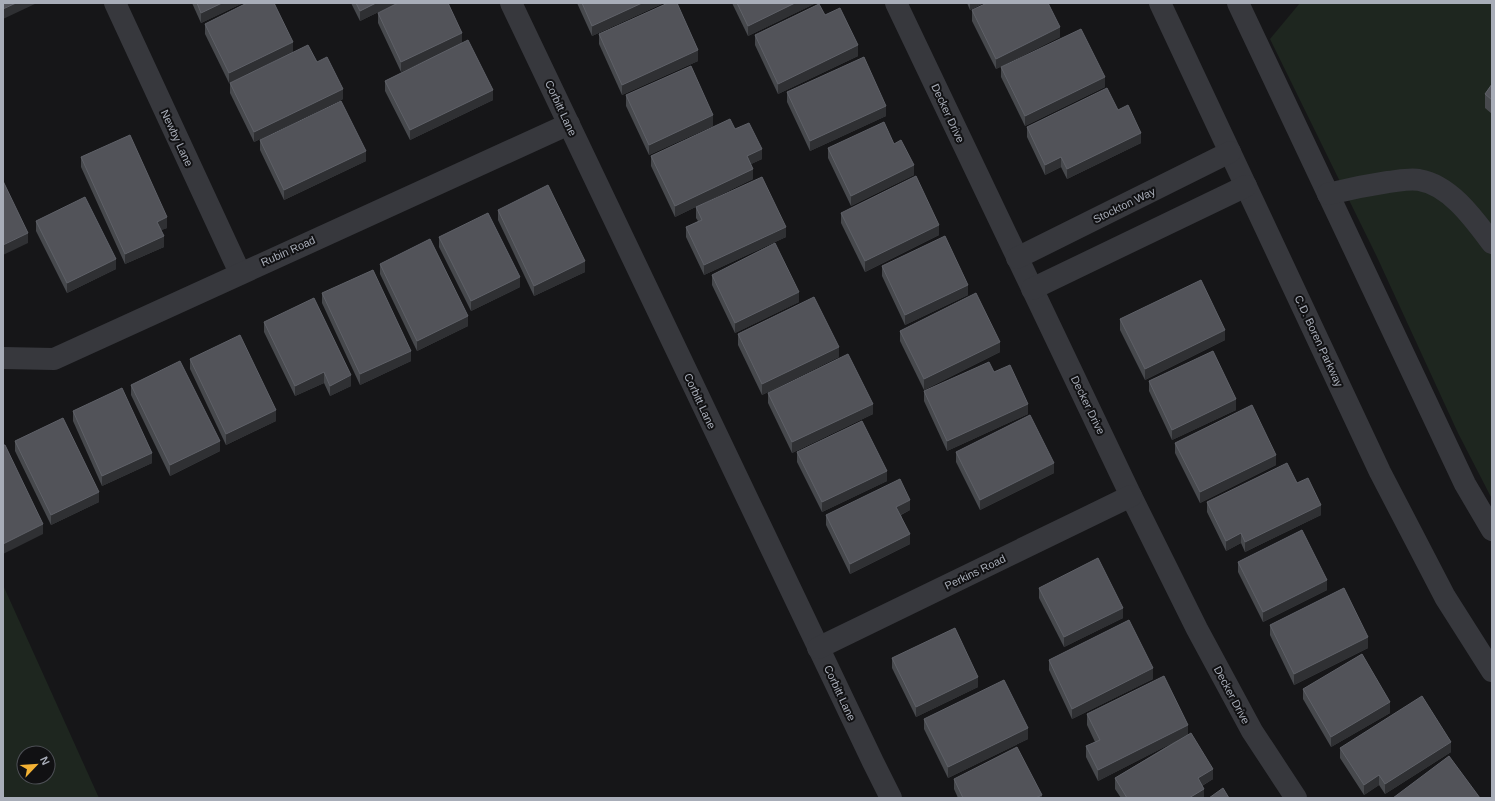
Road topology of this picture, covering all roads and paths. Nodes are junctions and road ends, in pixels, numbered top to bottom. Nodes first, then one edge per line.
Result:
1 (115, 3) edge
2 (511, 3) edge
3 (896, 3) edge
4 (1160, 3) edge
5 (1238, 3) edge
6 (569, 124) junction
7 (1230, 152) junction
8 (1246, 186) junction
9 (1328, 194) junction
10 (1492, 243) edge
11 (1017, 258) junction
12 (240, 273) junction
13 (1032, 289) junction
14 (3, 358) edge
15 (1131, 496) junction
16 (1489, 519) edge
17 (818, 648) junction
18 (1492, 671) edge
19 (891, 798) edge
20 (1296, 798) edge

1 - 12 street, Newby Lane
2 - 6 street, Corbitt Lane
3 - 11 street, Decker Drive
4 - 7 street, C.D. Boren Parkway
5 - 9 street
6 - 12 street, Rubin Road
6 - 17 street, Corbitt Lane
7 - 8 street, C.D. Boren Parkway
7 - 11 street, Stockton Way
8 - 13 street
8 - 18 street, C.D. Boren Parkway
9 - 10 street
9 - 16 street
11 - 13 street, Decker Drive
12 - 14 street, Rubin Road
13 - 15 street, Decker Drive
15 - 17 street, Perkins Road
15 - 20 street, Decker Drive
17 - 19 street, Corbitt Lane

